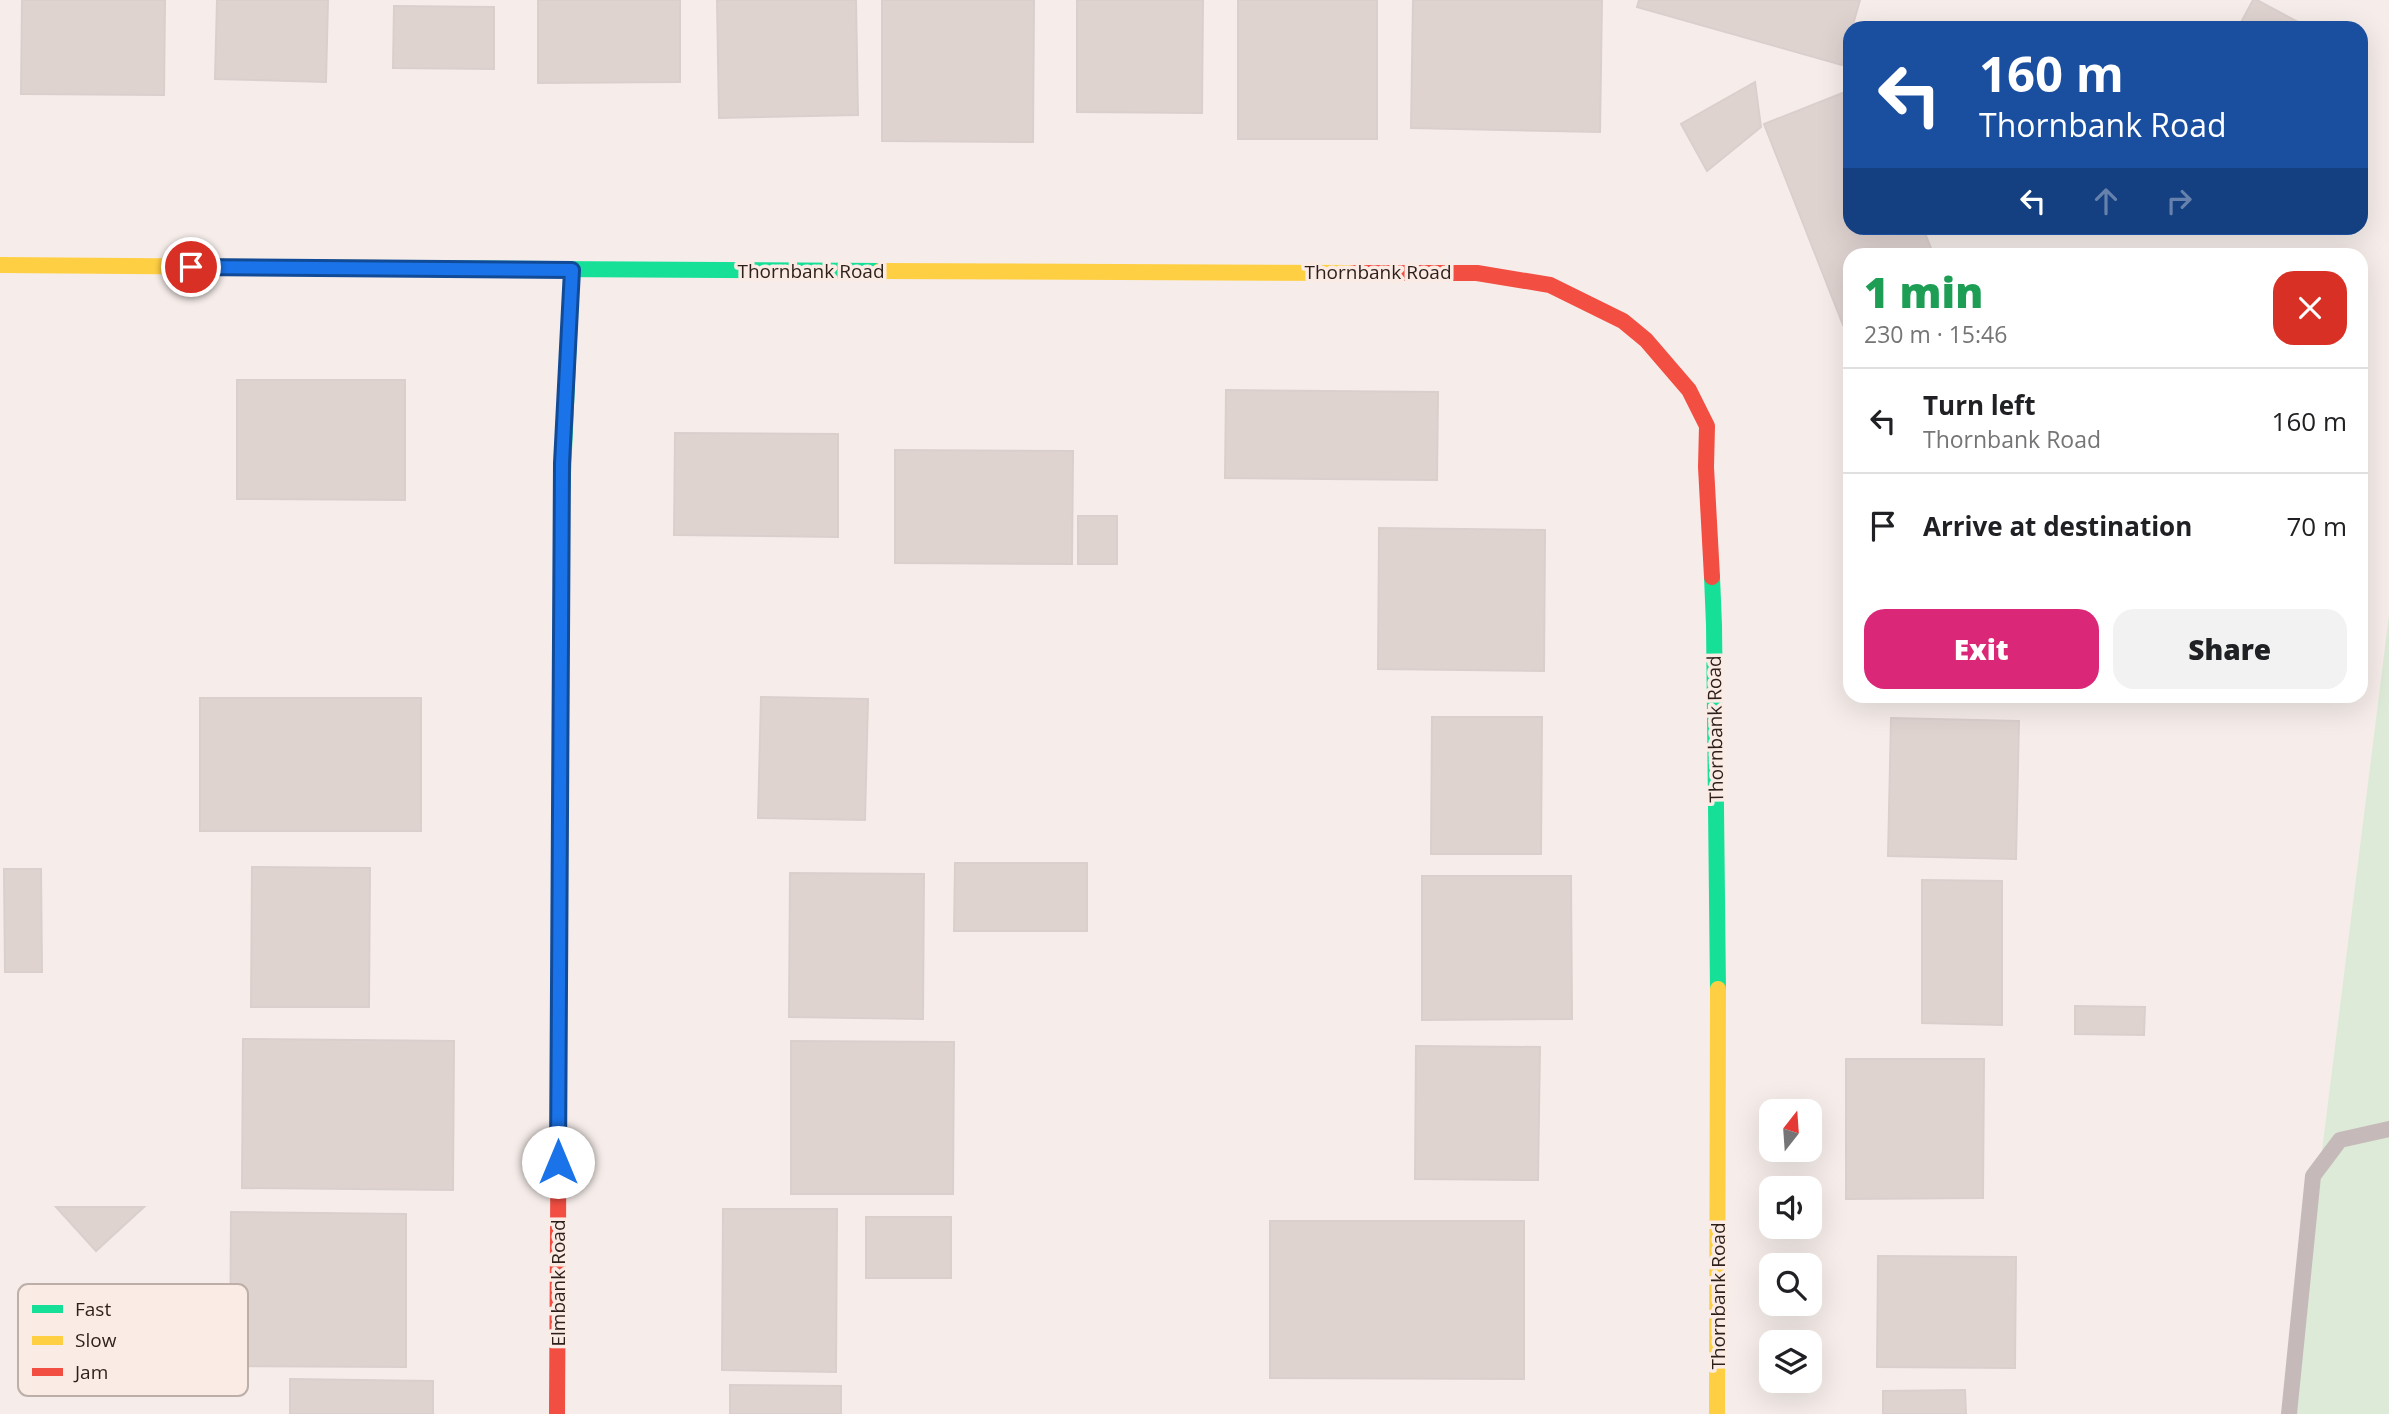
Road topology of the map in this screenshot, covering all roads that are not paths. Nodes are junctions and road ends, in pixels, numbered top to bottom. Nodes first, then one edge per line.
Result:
1 (0, 265) edge
2 (572, 270) junction
3 (2389, 1129) edge
4 (557, 1414) edge
5 (1717, 1414) edge
6 (2289, 1414) edge

1 - 2 street, Thornbank Road
2 - 4 street, Elmbank Road
2 - 5 street, Thornbank Road
3 - 6 lane

